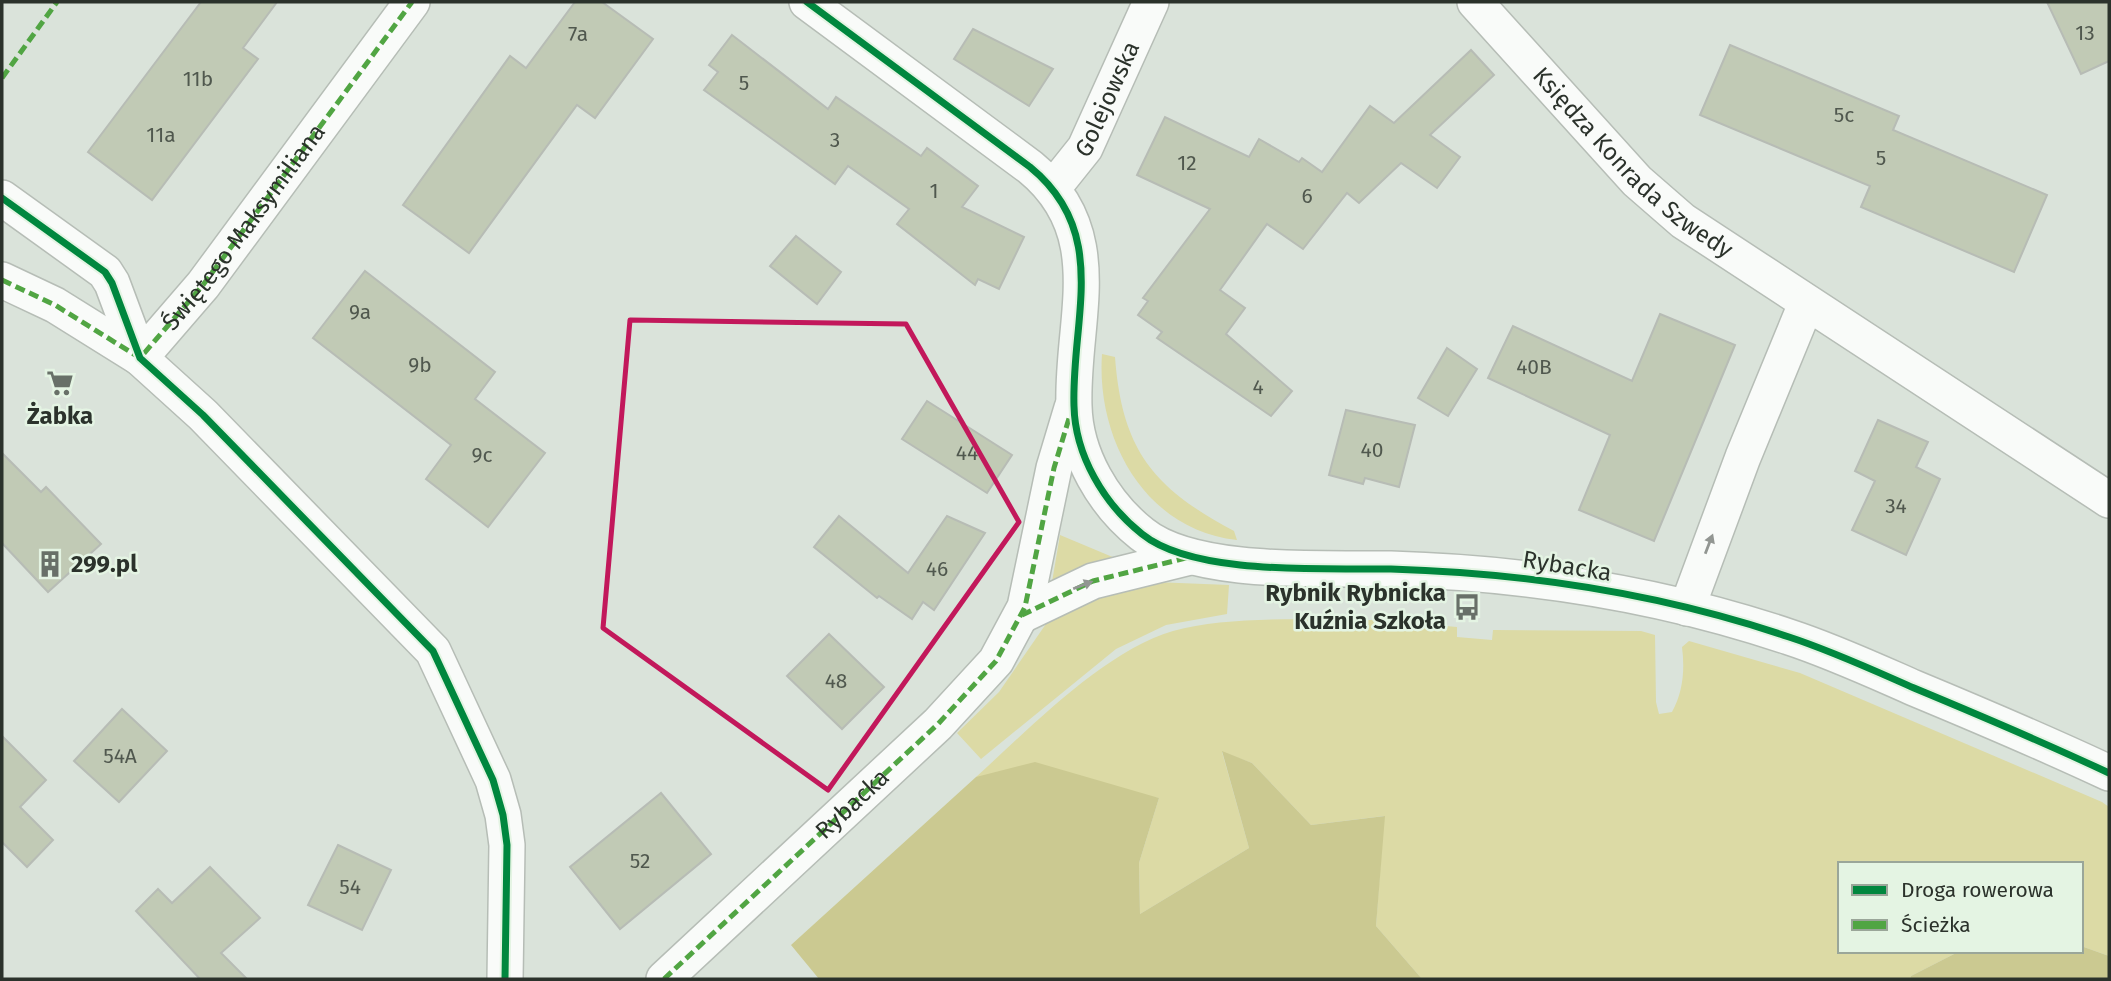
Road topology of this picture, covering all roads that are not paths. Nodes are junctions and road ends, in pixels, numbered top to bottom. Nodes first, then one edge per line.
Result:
1 (412, 2) edge
2 (807, 2) edge
3 (1151, 2) edge
4 (1475, 2) edge
5 (1053, 188) junction
6 (2, 198) edge
7 (2, 280) edge
8 (1806, 304) junction
9 (140, 358) junction
10 (1073, 405) junction
11 (2109, 500) edge
12 (1190, 557) junction
13 (1687, 608) junction
14 (1022, 615) junction
15 (2109, 773) edge
16 (505, 979) edge
17 (664, 979) edge

1 - 9 street, Świętego Maksymiliana
2 - 5 street
3 - 5 street, Golejowska
4 - 8 street, Księdza Konrada Szwedy
5 - 10 street
6 - 9 street
7 - 9 street
8 - 11 street, Księdza Konrada Szwedy
13 -> 8 street
9 - 16 street
10 - 12 street, Rybacka
10 - 14 street, Rybacka
12 - 13 street, Rybacka
14 -> 12 street, Rybacka
13 - 15 street, Rybacka
14 - 17 street, Rybacka

